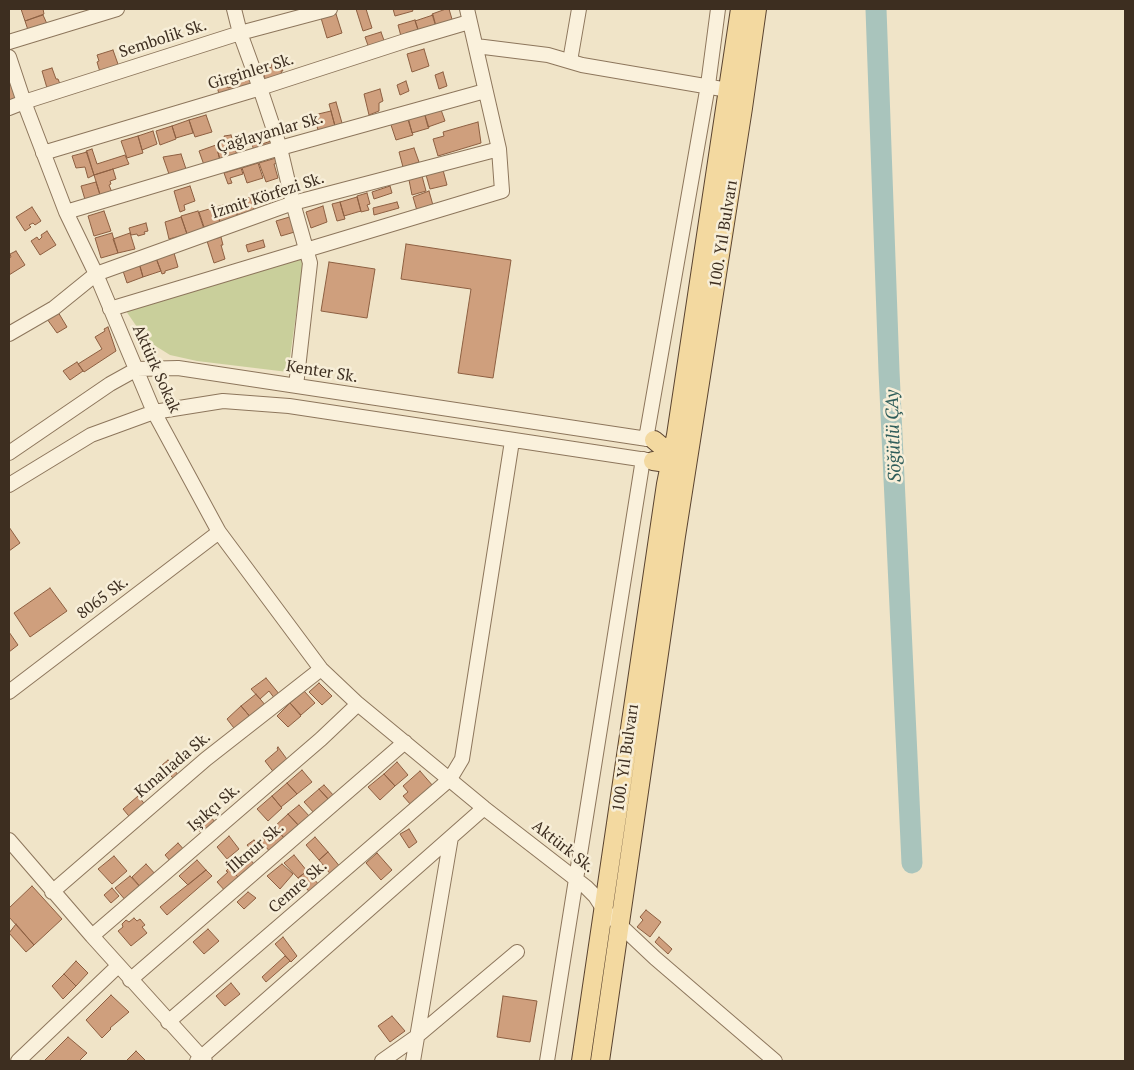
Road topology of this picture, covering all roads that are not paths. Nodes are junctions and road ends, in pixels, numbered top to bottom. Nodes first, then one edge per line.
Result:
1 (117, 9) edge
2 (234, 9) edge
3 (330, 9) edge
4 (579, 9) edge
5 (718, 9) edge
6 (740, 9) edge
7 (757, 9) edge
8 (468, 16) edge
9 (240, 33) junction
10 (9, 42) edge
11 (476, 46) junction
12 (9, 57) edge
13 (570, 61) junction
14 (708, 85) junction
15 (260, 88) junction
16 (728, 90) junction
17 (485, 91) junction
18 (24, 102) junction
19 (9, 108) edge
20 (280, 148) junction
21 (499, 149) junction
22 (43, 153) junction
23 (293, 203) junction
24 (66, 212) junction
25 (307, 249) junction
26 (96, 274) junction
27 (110, 309) junction
28 (9, 334) edge
29 (137, 370) junction
30 (296, 386) junction
31 (154, 412) junction
32 (650, 439) junction
33 (512, 441) junction
34 (9, 453) edge
35 (680, 457) junction
36 (648, 460) junction
37 (9, 485) edge
38 (219, 532) junction
39 (321, 669) junction
40 (9, 692) edge
41 (358, 704) junction
42 (405, 742) junction
43 (450, 778) junction
44 (484, 808) junction
45 (451, 838) junction
46 (9, 840) edge
47 (576, 879) junction
48 (52, 892) junction
49 (604, 910) junction
50 (620, 925) junction
51 (92, 936) junction
52 (517, 952) dead end
53 (118, 966) junction
54 (130, 980) junction
55 (168, 1022) junction
56 (416, 1037) junction
57 (201, 1060) edge
58 (18, 1061) edge
59 (382, 1061) edge
60 (413, 1061) edge
61 (547, 1061) edge
62 (581, 1061) edge
63 (600, 1061) edge
64 (775, 1061) edge

1 - 10 street
2 - 9 street
3 - 9 street, Sembolik Sk.
4 - 13 street
5 - 14 street
6 - 16 main road, 100. Yıl Bulvarı
7 - 35 main road, 100. Yıl Bulvarı
8 - 11 street
8 - 15 street, Girginler Sk.
9 - 15 street
9 - 18 street, Sembolik Sk.
11 - 13 street
11 - 17 street
12 - 18 street, Aktürk Sokak
13 - 14 street
14 - 16 street
14 - 32 street
15 - 20 street
15 - 22 street, Girginler Sk.
16 - 35 main road, 100. Yıl Bulvarı
17 - 20 street, Çağlayanlar Sk.
17 - 21 street
18 - 19 street, Sembolik Sk.
18 - 22 street, Aktürk Sokak
20 - 23 street
20 - 24 street, Çağlayanlar Sk.
21 - 23 street, İzmit Körfezi Sk.
21 - 25 street
22 - 24 street, Aktürk Sokak
23 - 25 street
23 - 26 street, İzmit Körfezi Sk.
24 - 26 street, Aktürk Sokak
25 - 27 street
25 - 30 street
26 - 27 street, Aktürk Sokak
26 - 28 street, İzmit Körfezi Sk.
27 - 29 street, Aktürk Sokak
29 - 30 street, Kenter Sk.
29 - 31 street, Aktürk Sokak
29 - 34 street, Kenter Sk.
30 - 32 street, Kenter Sk.
31 - 33 street
31 - 37 street
31 - 38 street, Aktürk Sokak
32 - 35 main road
33 - 36 street
33 - 43 street, Cemre Sk.
35 - 36 main road
35 - 49 main road, 100. Yıl Bulvarı
35 - 50 main road, 100. Yıl Bulvarı
36 - 47 street
38 - 39 street, Aktürk Sokak
38 - 40 street, 8065 Sk.
39 - 41 street, Aktürk Sk.
39 - 48 street, Kınalıada Sk.
41 - 42 street, Aktürk Sk.
41 - 51 street, Işıkçı Sk.
42 - 43 street, Aktürk Sk.
42 - 54 street, İlknur Sk.
43 - 44 street, Aktürk Sk.
43 - 55 street, Cemre Sk.
44 - 45 street
44 - 47 street, Aktürk Sk.
45 - 56 street
45 - 57 street
46 - 48 street
47 - 49 street, Aktürk Sk.
47 - 61 street
48 - 51 street
49 - 50 street, Aktürk Sk.
49 - 62 main road, 100. Yıl Bulvarı
50 - 63 main road, 100. Yıl Bulvarı
50 - 64 street, Aktürk Sk.
51 - 53 street
52 - 56 street
53 - 54 street
53 - 58 street
54 - 55 street
55 - 57 street
56 - 59 street
56 - 60 street

